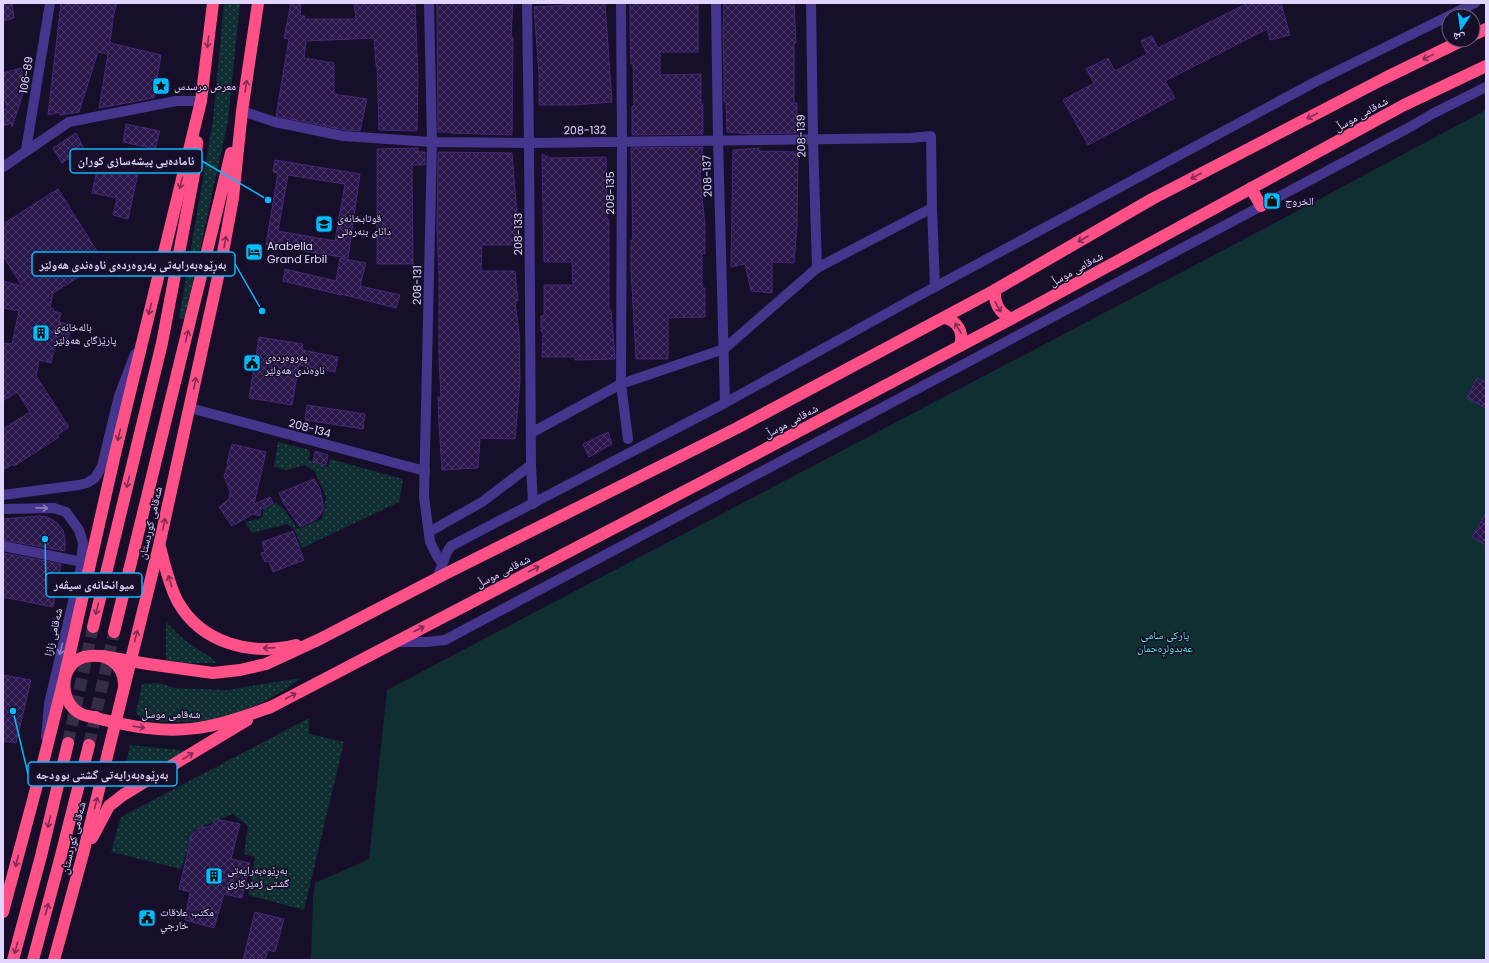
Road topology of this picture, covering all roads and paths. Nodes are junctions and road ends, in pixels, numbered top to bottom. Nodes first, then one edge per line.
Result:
1 (50, 3) edge
2 (213, 3) edge
3 (258, 3) edge
4 (429, 3) edge
5 (527, 3) edge
6 (621, 3) edge
7 (716, 3) edge
8 (811, 3) edge
9 (1475, 3) edge
10 (1447, 48) edge
11 (1486, 66) edge
12 (1486, 87) edge
13 (201, 101) junction
14 (242, 111) junction
15 (813, 139) junction
16 (718, 140) junction
17 (432, 142) junction
18 (622, 142) junction
19 (529, 143) junction
20 (26, 150) junction
21 (3, 166) edge
22 (1251, 188) junction
23 (1260, 206) junction
24 (932, 208) junction
25 (817, 268) junction
26 (935, 287) junction
27 (995, 290) junction
28 (944, 318) junction
29 (1011, 319) junction
30 (144, 336) junction
31 (960, 346) junction
32 (724, 349) junction
33 (620, 384) junction
34 (725, 403) junction
35 (190, 408) junction
36 (531, 433) junction
37 (628, 439) dead end
38 (531, 465) junction
39 (425, 471) junction
40 (3, 495) edge
41 (533, 504) junction
42 (3, 509) edge
43 (429, 532) junction
44 (3, 546) edge
45 (159, 546) junction
46 (82, 562) junction
47 (442, 563) junction
48 (436, 578) junction
49 (92, 628) tunnel mouth
50 (114, 632) tunnel mouth
51 (320, 639) junction
52 (394, 642) junction
53 (102, 656) junction
54 (130, 661) junction
55 (64, 679) junction
56 (124, 685) junction
57 (120, 702) junction
58 (271, 706) junction
59 (88, 716) junction
60 (115, 723) junction
61 (68, 743) tunnel mouth
62 (89, 745) tunnel mouth
63 (45, 755) junction
64 (83, 854) junction
65 (3, 912) edge
66 (13, 960) edge
67 (33, 960) edge
68 (54, 960) edge

1 - 20 street, 106-89
2 -> 13 highway
14 -> 3 highway, شەقامی کوردستان
4 - 17 street, 208-131
5 - 19 street, 208-133
6 - 18 street, 208-135
7 - 16 street, 208-137
8 - 15 street, 208-139
9 - 26 street
10 -> 27 highway, شەقامی موسڵ
11 - 22 highway, شەقامی موسڵ
12 - 23 street
13 - 20 street
13 -> 30 highway
13 -> 49 highway
14 - 17 street, 208-132
35 -> 14 highway, شەقامی کوردستان
50 -> 14 highway, شەقامی کوردستان
15 - 16 street, 208-132
15 - 24 street, 208-132
15 - 25 street, 208-139
16 - 18 street, 208-132
16 - 32 street, 208-137
17 - 19 street, 208-132
17 - 39 street, 208-131
18 - 19 street, 208-132
18 - 33 street, 208-135
19 - 36 street, 208-133
20 - 21 street
22 - 23 highway
22 - 29 highway, شەقامی موسڵ
23 - 52 street
24 - 25 street
24 - 26 street
25 - 32 street
26 - 34 street
27 - 28 highway, شەقامی موسڵ
27 -> 29 highway
31 -> 28 highway
28 - 48 highway, شەقامی موسڵ
29 - 31 highway, شەقامی موسڵ
30 - 40 street
30 -> 55 highway
52 -> 31 highway, شەقامی موسڵ
32 - 33 street
32 - 34 street, 208-137
33 - 36 street
33 - 37 street, 208-135
34 - 41 street
35 - 39 street, 208-134
45 -> 35 highway, شەقامی کوردستان
36 - 38 street, 208-133
38 - 41 street, 208-133
38 - 43 street
39 - 43 street, 208-131
41 - 47 street
42 -> 46 street, شەقامی زازا
43 - 47 street, 208-131
44 - 46 street
51 -> 45 highway
54 -> 45 highway, شەقامی کوردستان
46 -> 63 street, شەقامی زازا
47 - 48 street
48 - 51 highway, شەقامی موسڵ
51 - 54 highway, شەقامی موسڵ
58 -> 52 highway, شەقامی موسڵ
53 - 54 highway, شەقامی موسڵ
53 - 55 highway
53 - 56 highway
54 - 56 highway, شەقامی کوردستان
55 - 59 highway
55 - 63 highway
56 - 57 highway, شەقامی کوردستان
57 - 59 highway
57 - 60 highway, شەقامی کوردستان
60 -> 58 highway, شەقامی موسڵ
64 -> 58 highway
59 - 60 highway, شەقامی موسڵ
64 -> 60 highway, شەقامی کوردستان
61 -> 66 highway
67 -> 62 highway, شەقامی کوردستان
63 -> 65 highway
64 - 68 highway, شەقامی کوردستان

